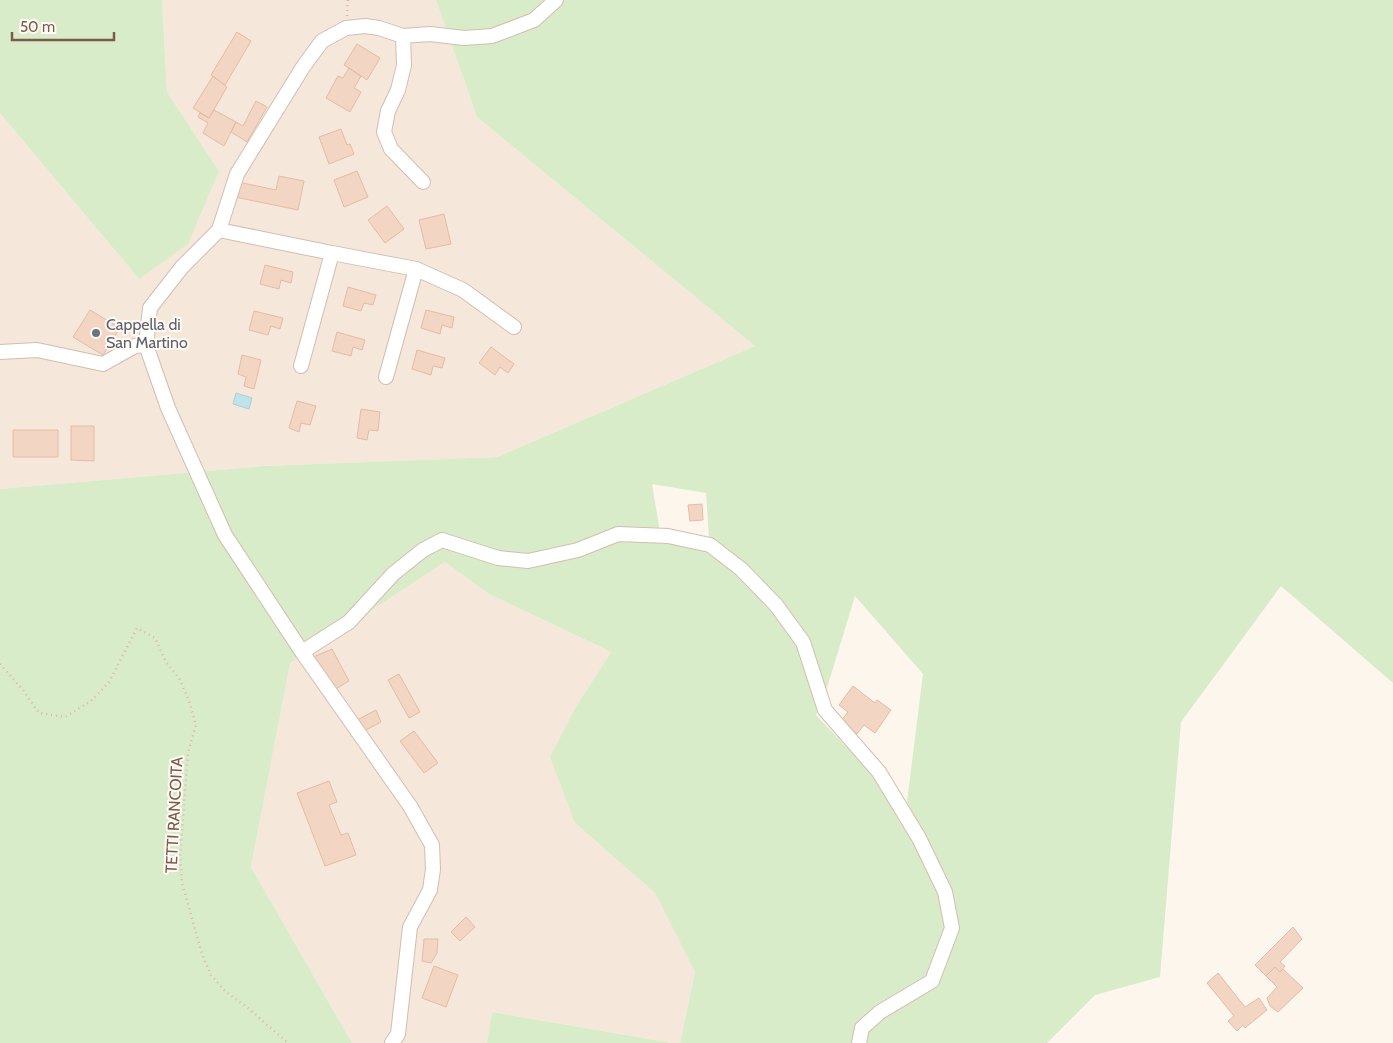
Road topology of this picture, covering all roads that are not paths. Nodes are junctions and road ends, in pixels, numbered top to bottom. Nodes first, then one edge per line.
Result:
1 (556, 0) edge
2 (403, 36) junction
3 (423, 182) dead end
4 (219, 230) junction
5 (332, 252) junction
6 (416, 269) junction
7 (514, 327) dead end
8 (146, 345) junction
9 (0, 352) edge
10 (301, 366) dead end
11 (386, 377) dead end
12 (302, 652) junction
13 (392, 1043) edge
14 (859, 1043) edge

1 - 2 street
2 - 3 street
2 - 4 street
4 - 5 street
4 - 8 street
5 - 6 street
5 - 10 street
6 - 7 street
6 - 11 street
8 - 9 street
8 - 12 street
12 - 13 street
12 - 14 street

